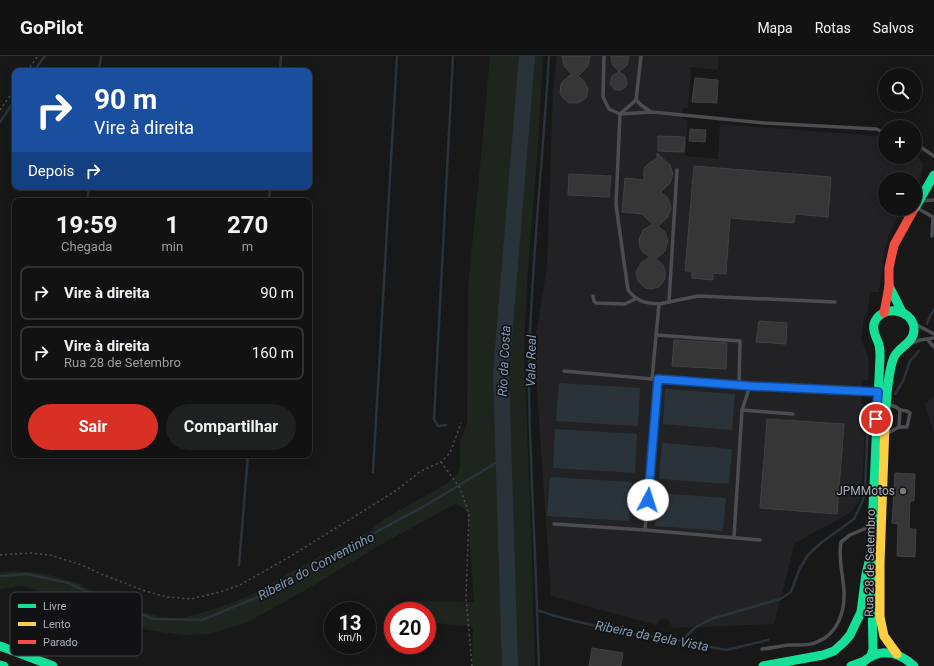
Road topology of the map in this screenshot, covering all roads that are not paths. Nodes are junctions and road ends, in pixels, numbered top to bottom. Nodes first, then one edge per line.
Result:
1 (604, 56) edge
2 (641, 56) edge
3 (636, 100) junction
4 (652, 112) junction
5 (620, 114) junction
6 (878, 130) edge
7 (922, 148) edge
8 (934, 156) edge
9 (677, 170) dead end
10 (934, 175) edge
11 (922, 196) edge
12 (934, 200) edge
13 (922, 204) edge
14 (922, 210) edge
15 (910, 216) edge
16 (932, 236) dead end
17 (888, 286) junction
18 (594, 296) dead end
19 (635, 299) junction
20 (669, 302) junction
21 (835, 302) dead end
22 (659, 304) junction
23 (902, 312) junction
24 (884, 313) junction
25 (912, 322) junction
26 (934, 334) edge
27 (656, 335) junction
28 (934, 338) edge
29 (928, 340) junction
30 (908, 344) junction
31 (880, 345) junction
32 (934, 347) edge
33 (898, 349) junction
34 (564, 371) dead end
35 (652, 379) junction
36 (658, 379) junction
37 (738, 386) junction
38 (750, 386) junction
39 (878, 392) junction
40 (886, 404) junction
41 (742, 410) junction
42 (900, 410) junction
43 (793, 414) dead end
44 (899, 427) junction
45 (885, 434) junction
46 (554, 524) dead end
47 (872, 526) junction
48 (645, 530) junction
49 (734, 538) junction
50 (760, 540) dead end
51 (871, 554) junction
52 (0, 646) edge
53 (762, 649) dead end
54 (10, 650) edge
55 (897, 654) junction
56 (26, 656) edge
57 (871, 656) junction
58 (779, 662) junction
59 (861, 664) edge
60 (0, 665) edge
61 (4, 666) edge
62 (53, 666) edge
63 (763, 666) edge
64 (800, 666) edge
65 (851, 666) edge
66 (914, 666) edge

1 - 5 lane
2 - 3 lane
3 - 4 lane
3 - 5 lane
4 - 5 lane
4 - 6 lane
5 - 19 lane
7 - 8 lane
9 - 20 lane
10 - 11 main road, Rua 28 de Setembro
12 - 13 lane
14 - 16 lane
15 - 17 main road, Rua 28 de Setembro
17 - 23 main road
17 - 24 main road, Rua 28 de Setembro
18 - 19 lane
19 - 22 lane
20 - 21 lane
20 - 22 lane
22 - 27 lane
23 - 24 main road
23 - 25 main road
24 - 31 main road, Rua 28 de Setembro
25 - 26 lane
25 - 30 main road
27 - 35 lane
27 - 37 lane
28 - 29 lane
29 - 30 lane
29 - 32 lane
30 - 33 main road
31 - 33 main road
31 - 39 main road, Rua 28 de Setembro
33 - 40 main road, Rua 28 de Setembro
34 - 35 lane
35 - 36 lane
36 - 37 lane
36 - 48 lane
37 - 38 lane
38 - 39 lane
38 - 41 lane
39 - 47 main road, Rua 28 de Setembro
40 - 42 lane
40 - 45 main road, Rua 28 de Setembro
41 - 43 lane
41 - 49 lane
42 - 44 lane
42 - 44 lane
44 - 45 lane
45 - 55 main road, Rua 28 de Setembro
46 - 48 lane
47 - 51 main road, Rua 28 de Setembro
47 - 53 lane
48 - 49 lane
49 - 50 lane
51 - 57 main road, Rua 28 de Setembro
51 - 58 main road
52 - 54 main road
55 - 57 main road
55 - 66 main road
56 - 62 main road
57 - 59 main road
58 - 63 main road
58 - 64 main road
59 - 65 main road
60 - 61 main road

